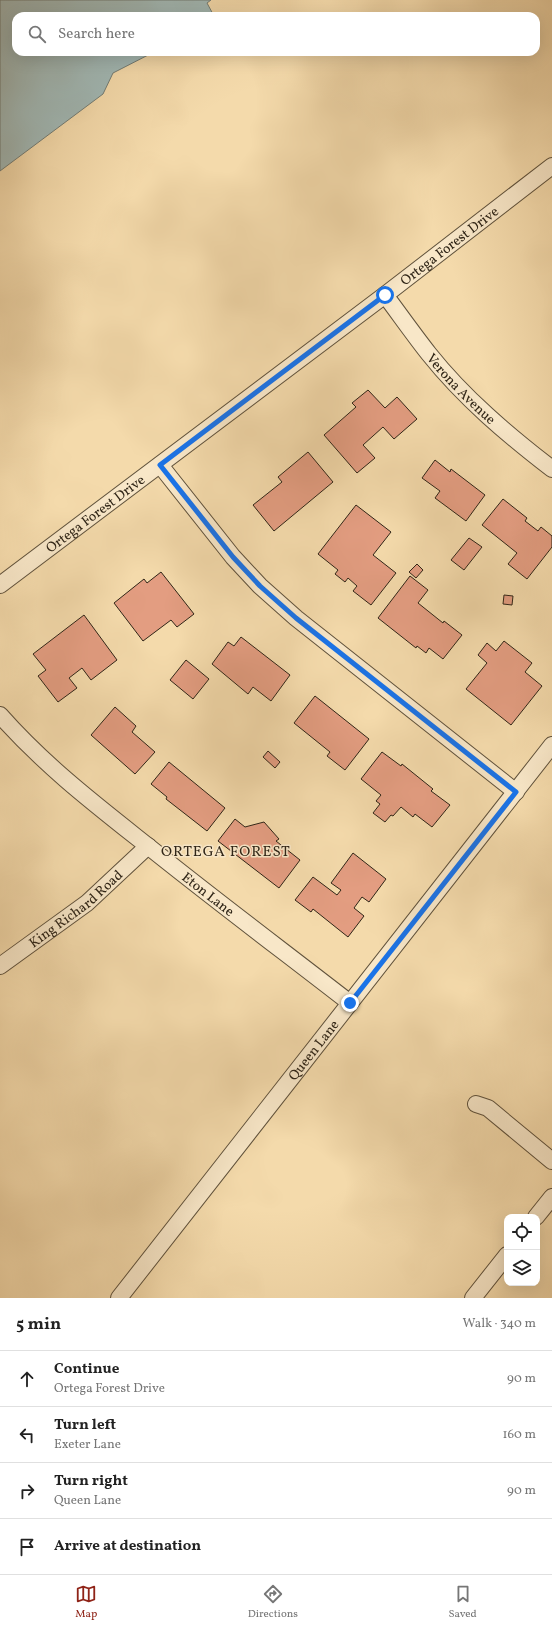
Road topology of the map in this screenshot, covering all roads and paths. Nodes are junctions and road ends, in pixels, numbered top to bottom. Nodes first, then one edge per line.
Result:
1 (552, 166) edge
2 (385, 295) junction
3 (160, 465) junction
4 (552, 469) edge
5 (0, 585) edge
6 (0, 715) edge
7 (552, 745) edge
8 (516, 792) junction
9 (148, 846) junction
10 (0, 966) edge
11 (350, 1003) junction
12 (476, 1104) dead end
13 (552, 1161) edge
14 (552, 1197) edge
15 (538, 1214) edge
16 (504, 1259) edge
17 (119, 1298) edge
18 (473, 1298) edge

1 - 2 street, Ortega Forest Drive
2 - 3 street, Ortega Forest Drive
2 - 4 street, Verona Avenue
3 - 5 street, Ortega Forest Drive
3 - 8 street
6 - 9 street, Eton Lane
7 - 8 street, Queen Lane
8 - 11 street, Queen Lane
9 - 10 street, King Richard Road
9 - 11 street, Eton Lane
11 - 17 street, Queen Lane
12 - 13 street
14 - 15 street
16 - 18 street

